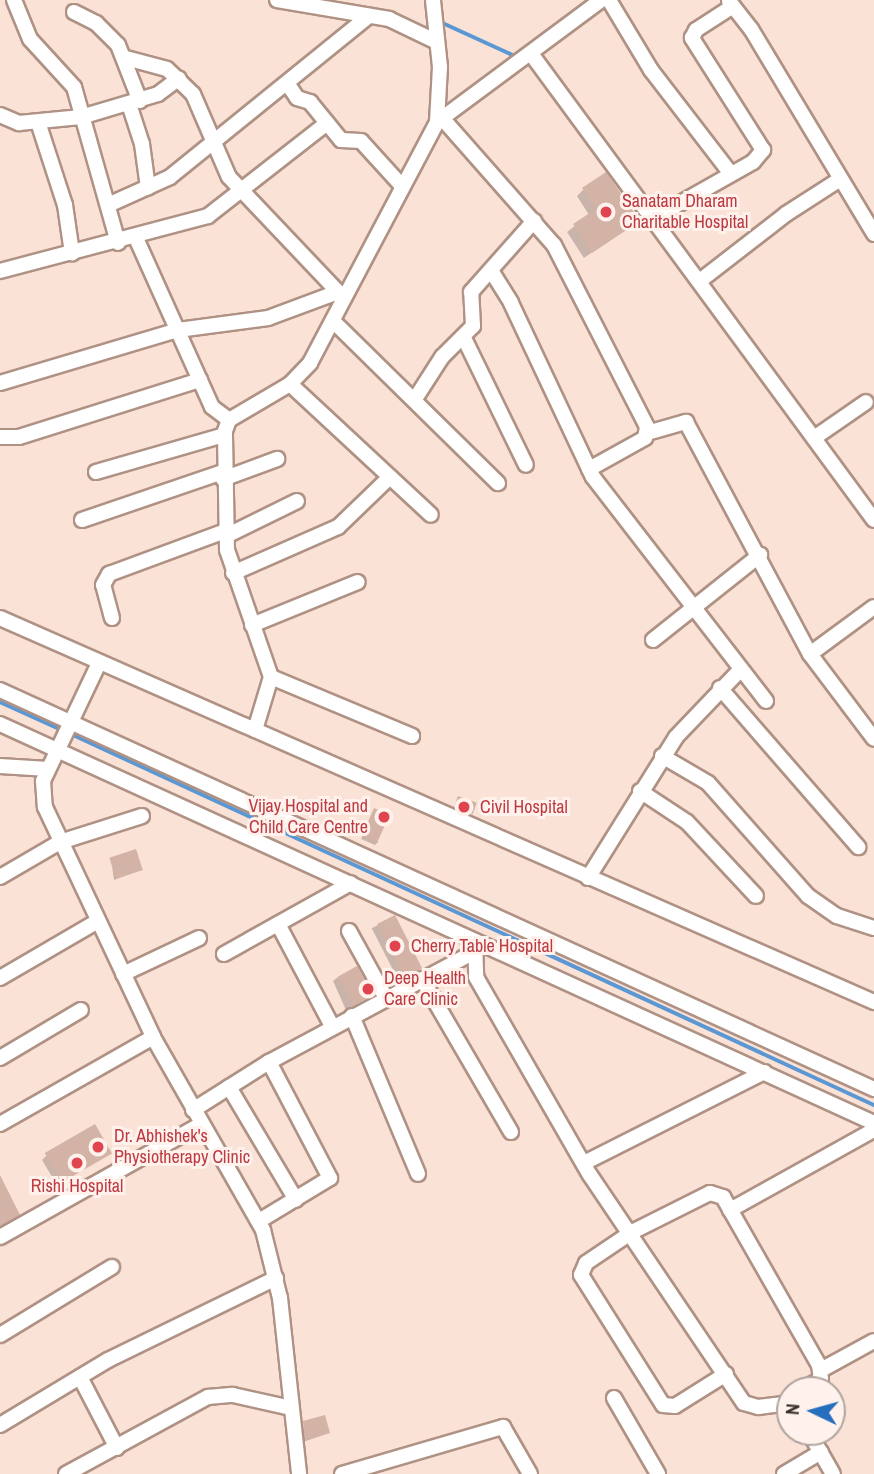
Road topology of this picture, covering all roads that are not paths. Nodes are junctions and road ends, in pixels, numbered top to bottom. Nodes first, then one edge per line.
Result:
1 (14, 0) edge
2 (277, 0) edge
3 (433, 0) edge
4 (601, 0) edge
5 (609, 0) edge
6 (731, 3) edge
7 (354, 6) edge
8 (75, 12) dead end
9 (369, 16) junction
10 (437, 42) junction
11 (532, 55) junction
12 (126, 58) junction
13 (179, 78) junction
14 (287, 83) junction
15 (134, 102) junction
16 (81, 117) junction
17 (440, 120) junction
18 (38, 122) junction
19 (2, 123) edge
20 (327, 123) junction
21 (215, 143) junction
22 (731, 174) junction
23 (839, 180) junction
24 (402, 186) junction
25 (148, 188) junction
26 (243, 191) junction
27 (108, 205) junction
28 (654, 218) junction
29 (534, 221) junction
30 (874, 234) edge
31 (136, 239) junction
32 (118, 243) junction
33 (72, 253) junction
34 (0, 271) edge
35 (492, 272) junction
36 (701, 280) junction
37 (342, 296) junction
38 (334, 322) junction
39 (178, 330) junction
40 (464, 338) junction
41 (200, 380) junction
42 (0, 383) edge
43 (290, 384) junction
44 (415, 398) junction
45 (866, 402) dead end
46 (229, 421) junction
47 (647, 433) junction
48 (224, 435) junction
49 (0, 437) edge
50 (814, 438) junction
51 (277, 459) dead end
52 (526, 465) dead end
53 (589, 469) junction
54 (96, 472) dead end
55 (223, 476) junction
56 (390, 477) junction
57 (498, 483) dead end
58 (297, 501) dead end
59 (430, 514) dead end
60 (82, 520) dead end
61 (874, 520) edge
62 (225, 533) junction
63 (760, 555) junction
64 (233, 573) junction
65 (358, 582) dead end
66 (693, 607) junction
67 (874, 607) edge
68 (0, 618) edge
69 (112, 618) dead end
70 (252, 625) junction
71 (653, 640) dead end
72 (810, 654) junction
73 (99, 663) junction
74 (741, 669) junction
75 (271, 677) junction
76 (720, 688) junction
77 (0, 690) edge
78 (765, 701) dead end
79 (0, 724) edge
80 (69, 728) junction
81 (255, 730) junction
82 (412, 736) dead end
83 (874, 739) edge
84 (58, 750) junction
85 (662, 756) junction
86 (0, 766) edge
87 (48, 769) junction
88 (640, 791) junction
89 (142, 816) dead end
90 (60, 842) junction
91 (858, 847) dead end
92 (0, 877) edge
93 (588, 878) junction
94 (351, 883) junction
95 (756, 895) dead end
96 (98, 921) junction
97 (278, 924) junction
98 (874, 928) edge
99 (349, 931) dead end
100 (199, 938) dead end
101 (475, 946) junction
102 (224, 954) dead end
103 (123, 975) junction
104 (0, 978) edge
105 (422, 979) junction
106 (386, 998) junction
107 (874, 1002) edge
108 (80, 1010) dead end
109 (352, 1016) junction
110 (332, 1026) junction
111 (153, 1037) junction
112 (0, 1058) edge
113 (269, 1062) junction
114 (764, 1072) junction
115 (229, 1087) junction
116 (874, 1090) edge
117 (193, 1110) junction
118 (874, 1123) edge
119 (0, 1124) edge
120 (201, 1124) junction
121 (874, 1130) edge
122 (510, 1132) dead end
123 (584, 1163) junction
124 (418, 1174) dead end
125 (296, 1200) junction
126 (730, 1210) junction
127 (259, 1221) junction
128 (632, 1233) junction
129 (0, 1237) edge
130 (112, 1267) dead end
131 (276, 1278) junction
132 (0, 1335) edge
133 (874, 1341) edge
134 (821, 1370) junction
135 (726, 1374) junction
136 (821, 1376) edge
137 (80, 1377) junction
138 (614, 1398) dead end
139 (776, 1405) edge
140 (291, 1408) junction
141 (0, 1425) edge
142 (817, 1446) edge
143 (117, 1448) junction
144 (821, 1452) junction
145 (66, 1474) edge
146 (299, 1474) edge
147 (342, 1474) edge
148 (530, 1474) edge
149 (658, 1474) edge
150 (784, 1474) edge
151 (833, 1474) edge

1 - 16 street
2 - 7 street
3 - 10 street
4 - 11 street
5 - 22 street
6 - 22 street
6 - 23 street
7 - 9 street
8 - 12 street
9 - 10 street
9 - 14 street
10 - 17 street
11 - 17 street
11 - 28 street
12 - 13 street
12 - 15 street
13 - 15 street
13 - 21 street
14 - 20 street
14 - 21 street
15 - 16 street
15 - 25 street
16 - 18 street
16 - 27 street
17 - 24 street
17 - 29 street
18 - 19 street
18 - 33 street
20 - 24 street
20 - 26 street
21 - 25 street
21 - 26 street
22 - 28 street
23 - 30 street
23 - 36 street
24 - 37 street
25 - 27 street
26 - 31 street
26 - 37 street
27 - 32 street
28 - 36 street
29 - 35 street
29 - 47 street
31 - 32 street
31 - 39 street
32 - 33 street
33 - 34 street
35 - 40 street
35 - 53 street
36 - 50 street
37 - 38 street
37 - 39 street
38 - 43 street
38 - 44 street
39 - 41 street
39 - 42 street
40 - 44 street
40 - 52 street
41 - 46 street
41 - 49 street
43 - 46 street
43 - 56 street
44 - 57 street
45 - 50 street
46 - 48 street
47 - 53 street
47 - 63 street
48 - 54 street
48 - 55 street
50 - 61 street
51 - 55 street
53 - 66 street
55 - 60 street
55 - 62 street
56 - 59 street
56 - 64 street
58 - 62 street
62 - 64 street
62 - 69 street
63 - 66 street
63 - 72 street
64 - 70 street
65 - 70 street
66 - 71 street
66 - 74 street
67 - 72 street
68 - 73 street
70 - 75 street
72 - 83 street
73 - 80 street
73 - 81 street
74 - 76 street
74 - 78 street
75 - 81 street
75 - 82 street
76 - 85 street
76 - 91 street
77 - 80 street
79 - 84 street
80 - 84 street
80 - 116 street
81 - 93 street
84 - 87 street
84 - 94 street
85 - 88 street
85 - 98 street
86 - 87 street
87 - 90 street
88 - 93 street
88 - 95 street
89 - 90 street
90 - 92 street
90 - 96 street
93 - 107 street
94 - 97 street
94 - 101 street
96 - 103 street
96 - 104 street
97 - 102 street
97 - 110 street
99 - 106 street
100 - 103 street
101 - 105 street
101 - 114 street
101 - 123 street
103 - 111 street
105 - 106 street
105 - 122 street
106 - 109 street
108 - 112 street
109 - 110 street
109 - 124 street
110 - 113 street
111 - 117 street
111 - 119 street
113 - 115 street
113 - 125 street
114 - 118 street
114 - 123 street
115 - 117 street
115 - 125 street
117 - 120 street
120 - 127 street
120 - 129 street
121 - 126 street
123 - 128 street
125 - 127 street
126 - 128 street
126 - 134 street
127 - 131 street
128 - 135 street
128 - 135 street
130 - 132 street
131 - 137 street
131 - 140 street
133 - 134 street
134 - 136 street
135 - 139 street
137 - 141 street
137 - 143 street
138 - 149 street
140 - 143 street
140 - 146 street
142 - 144 street
143 - 145 street
144 - 150 street
144 - 151 street
147 - 148 street

